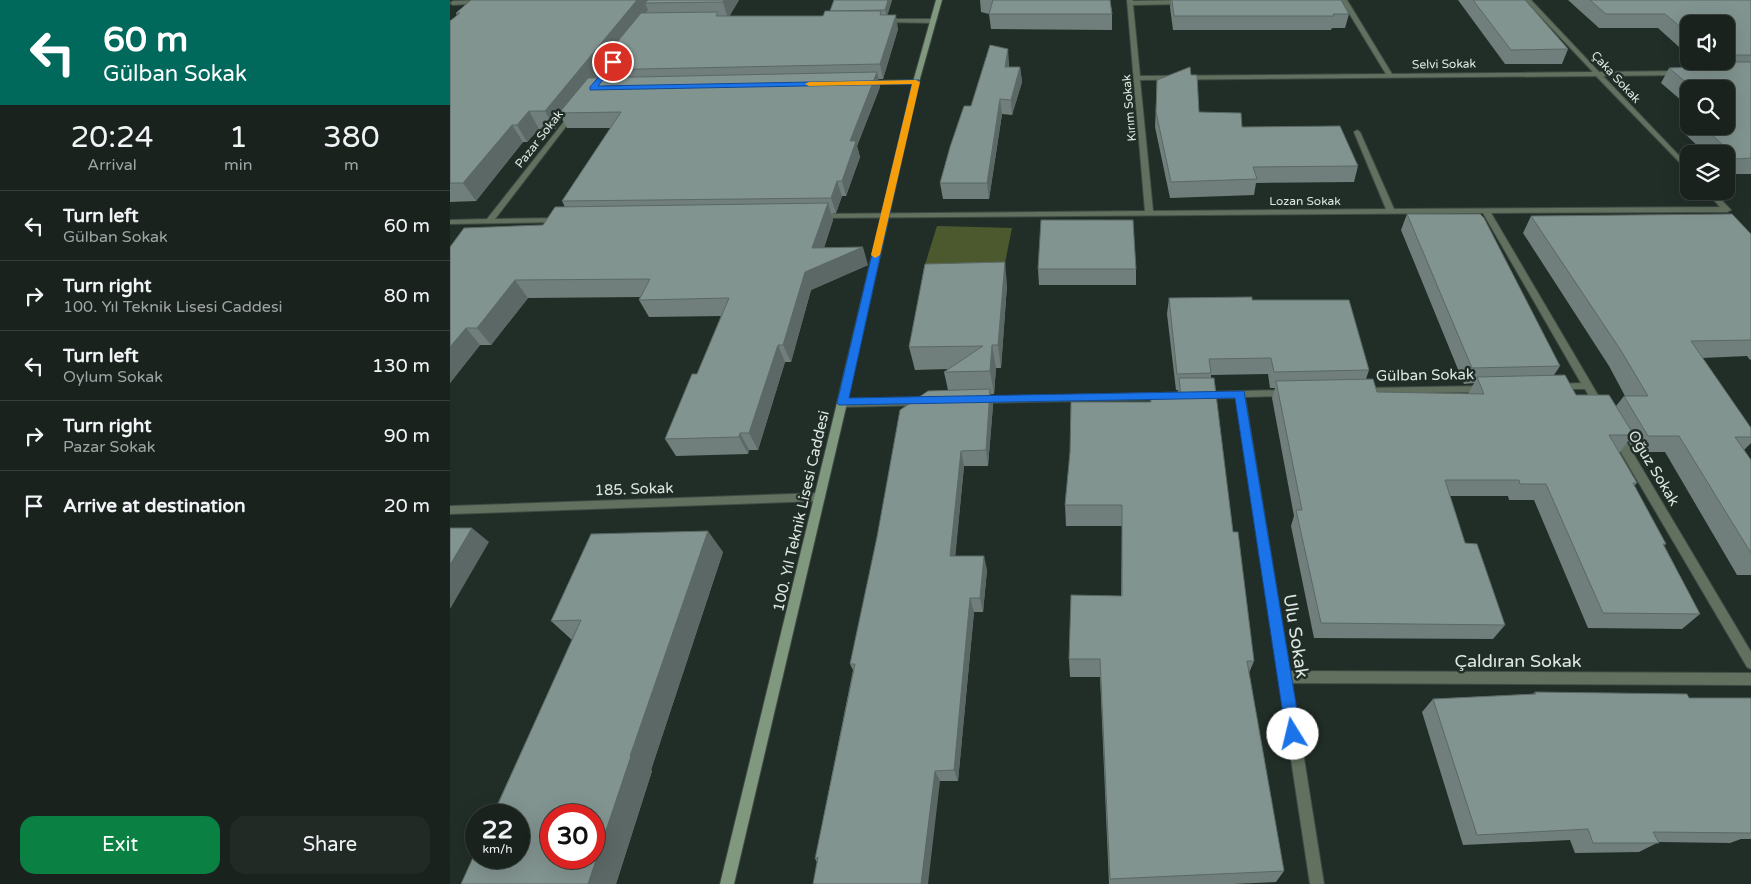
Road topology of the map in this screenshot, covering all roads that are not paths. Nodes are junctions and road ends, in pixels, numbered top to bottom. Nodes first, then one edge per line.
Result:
1 (939, 0) edge
2 (1528, 0) edge
3 (1130, 1) edge
4 (1345, 1) edge
5 (493, 2) edge
6 (1189, 2) edge
7 (1335, 2) edge
8 (453, 3) edge
9 (933, 21) junction
10 (878, 22) edge
11 (1684, 73) edge
12 (1597, 74) junction
13 (1390, 76) junction
14 (1138, 78) junction
15 (916, 82) junction
16 (857, 83) edge
17 (575, 112) edge
18 (1357, 132) dead end
19 (1680, 161) edge
20 (1718, 200) edge
21 (1726, 209) junction
22 (1486, 211) junction
23 (1391, 212) junction
24 (1149, 214) junction
25 (810, 216) edge
26 (884, 216) junction
27 (1732, 216) edge
28 (570, 220) edge
29 (478, 221) junction
30 (489, 221) junction
31 (450, 222) edge
32 (467, 233) edge
33 (1588, 386) junction
34 (1548, 387) edge
35 (1489, 389) edge
36 (1349, 392) edge
37 (1300, 393) edge
38 (1240, 394) junction
39 (935, 400) edge
40 (965, 400) edge
41 (842, 403) junction
42 (820, 497) junction
43 (450, 510) edge
44 (1751, 663) edge
45 (1284, 677) junction
46 (1751, 679) edge
47 (727, 884) edge
48 (1317, 884) edge

1 - 9 main road, 100. Yıl Teknik Lisesi Caddesi
2 - 12 street, Çaka Sokak
3 - 6 street
3 - 14 street, Kırım Sokak
4 - 7 street
4 - 13 street
5 - 8 street
9 - 10 street
9 - 15 main road, 100. Yıl Teknik Lisesi Caddesi
11 - 12 street, Selvi Sokak
12 - 13 street, Selvi Sokak
12 - 19 street, Çaka Sokak
13 - 14 street, Selvi Sokak
14 - 24 street, Kırım Sokak
15 - 16 street
15 - 26 main road, 100. Yıl Teknik Lisesi Caddesi
17 - 30 street, Pazar Sokak
18 - 23 street
20 - 21 street
21 - 22 street, Lozan Sokak
21 - 27 street
22 - 23 street, Lozan Sokak
22 - 33 street, Oğuz Sokak
23 - 24 street, Lozan Sokak
24 - 26 street, Lozan Sokak
25 - 26 street, Lozan Sokak
26 - 41 main road, 100. Yıl Teknik Lisesi Caddesi
28 - 30 street
29 - 30 street
29 - 31 street
29 - 32 street
33 - 34 street
33 - 44 street, Oğuz Sokak
35 - 36 street, Gülban Sokak
37 - 38 street
38 - 40 street
38 - 45 street, Ulu Sokak
39 - 41 street
41 - 42 main road, 100. Yıl Teknik Lisesi Caddesi
42 - 43 street, 185. Sokak
42 - 47 main road, 100. Yıl Teknik Lisesi Caddesi
45 - 46 street, Çaldıran Sokak
45 - 48 street, Ulu Sokak

